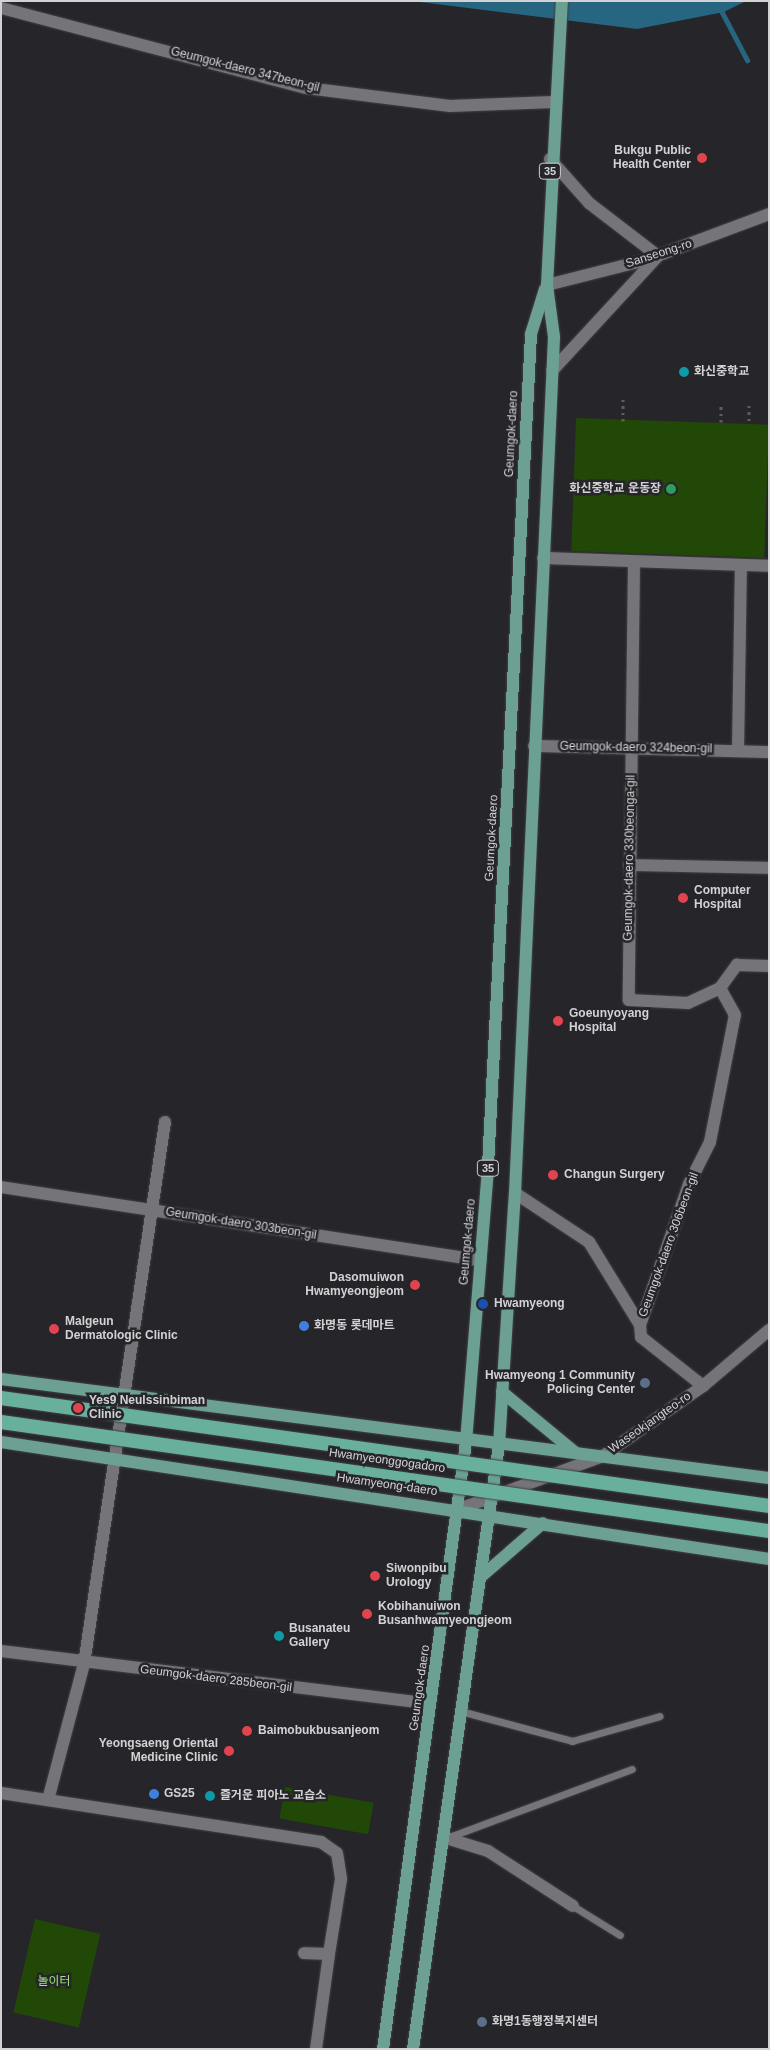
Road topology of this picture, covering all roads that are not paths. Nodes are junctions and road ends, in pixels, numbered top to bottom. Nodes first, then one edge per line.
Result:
1 (562, 1) edge
2 (1, 8) edge
3 (553, 102) junction
4 (550, 159) junction
5 (769, 214) edge
6 (658, 256) junction
7 (547, 284) junction
8 (552, 371) junction
9 (543, 558) junction
10 (634, 562) junction
11 (741, 565) junction
12 (769, 566) edge
13 (534, 746) junction
14 (631, 749) junction
15 (738, 751) junction
16 (769, 752) edge
17 (629, 865) junction
18 (769, 868) edge
19 (769, 966) edge
20 (720, 988) junction
21 (165, 1122) dead end
22 (1, 1187) edge
23 (515, 1193) junction
24 (150, 1210) junction
25 (480, 1260) junction
26 (640, 1325) junction
27 (769, 1330) edge
28 (1, 1379) edge
29 (703, 1386) junction
30 (502, 1392) junction
31 (123, 1396) junction
32 (1, 1398) edge
33 (1, 1422) edge
34 (1, 1442) edge
35 (466, 1442) junction
36 (499, 1445) junction
37 (576, 1453) junction
38 (603, 1456) junction
39 (114, 1459) junction
40 (769, 1478) edge
41 (494, 1496) junction
42 (769, 1506) edge
43 (460, 1509) junction
44 (491, 1514) junction
45 (543, 1522) junction
46 (769, 1531) edge
47 (769, 1559) edge
48 (482, 1575) junction
49 (1, 1651) edge
50 (84, 1664) junction
51 (430, 1704) junction
52 (464, 1712) junction
53 (660, 1716) dead end
54 (632, 1769) dead end
55 (1, 1793) edge
56 (48, 1800) junction
57 (446, 1838) junction
58 (573, 1906) joint
59 (620, 1935) dead end
60 (304, 1953) dead end
61 (330, 1954) junction
62 (316, 2049) edge
63 (383, 2049) edge
64 (413, 2049) edge

1 - 3 main road, Geumgok-daero / 35
2 - 3 street, Geumgok-daero 347beon-gil
3 - 4 main road, Geumgok-daero / 35
4 - 6 street
4 - 7 main road, Geumgok-daero / 35
5 - 6 street, Sanseong-ro
6 - 7 street, Sanseong-ro
6 - 8 street
7 - 8 main road, Geumgok-daero / 35
7 - 25 main road, Geumgok-daero / 35
8 - 9 main road, Geumgok-daero / 35
9 - 10 street
9 - 13 main road, Geumgok-daero / 35
10 - 11 street
10 - 14 street, Geumgok-daero 330beonga-gil
11 - 12 street
11 - 15 street
13 - 14 street, Geumgok-daero 324beon-gil
13 - 23 main road, Geumgok-daero / 35
14 - 15 street, Geumgok-daero 324beon-gil
14 - 17 street, Geumgok-daero 330beonga-gil
15 - 16 street, Geumgok-daero 324beon-gil
17 - 18 street
17 - 20 street, Geumgok-daero 330beonga-gil
19 - 20 street, Geumgok-daero 330beonga-gil
20 - 26 street, Geumgok-daero 306beon-gil
21 - 24 street
22 - 24 street, Geumgok-daero 303beon-gil
23 - 26 street, Geumgok-daero 306beon-gil
23 - 30 main road, Geumgok-daero / 35
24 - 25 street, Geumgok-daero 303beon-gil
24 - 31 street
25 - 35 main road, Geumgok-daero / 35
26 - 29 street
27 - 29 street, Waseokjangteo-ro
28 - 31 main road
29 - 38 street, Waseokjangteo-ro
30 - 36 main road, Geumgok-daero / 35
30 - 37 main road
31 - 35 main road
31 - 39 street
32 - 42 highway, Hwamyeonggogadoro, bridge
33 - 46 highway, Hwamyeonggogadoro, bridge
34 - 39 main road, Hwamyeong-daero
35 - 36 main road
35 - 43 main road, Geumgok-daero / 35
36 - 37 main road
36 - 41 main road, Geumgok-daero / 35
37 - 38 main road
38 - 40 main road
38 - 41 street, Waseokjangteo-ro
39 - 43 main road, Hwamyeong-daero
39 - 50 street
41 - 43 street, Waseokjangteo-ro
41 - 44 main road, Geumgok-daero / 35
43 - 44 main road, Hwamyeong-daero
43 - 51 main road, Geumgok-daero / 35
44 - 45 main road, Hwamyeong-daero
44 - 48 main road, Geumgok-daero / 35
45 - 47 main road, Hwamyeong-daero
45 - 48 main road
48 - 52 main road, Geumgok-daero / 35
49 - 50 street, Geumgok-daero 285beon-gil
50 - 51 street, Geumgok-daero 285beon-gil
50 - 56 street
51 - 63 main road, Geumgok-daero / 35
52 - 53 lane
52 - 57 main road, Geumgok-daero / 35
54 - 57 lane
55 - 56 street
56 - 61 street
57 - 58 street
57 - 64 main road, Geumgok-daero / 35
58 - 59 lane
60 - 61 street
61 - 62 street

